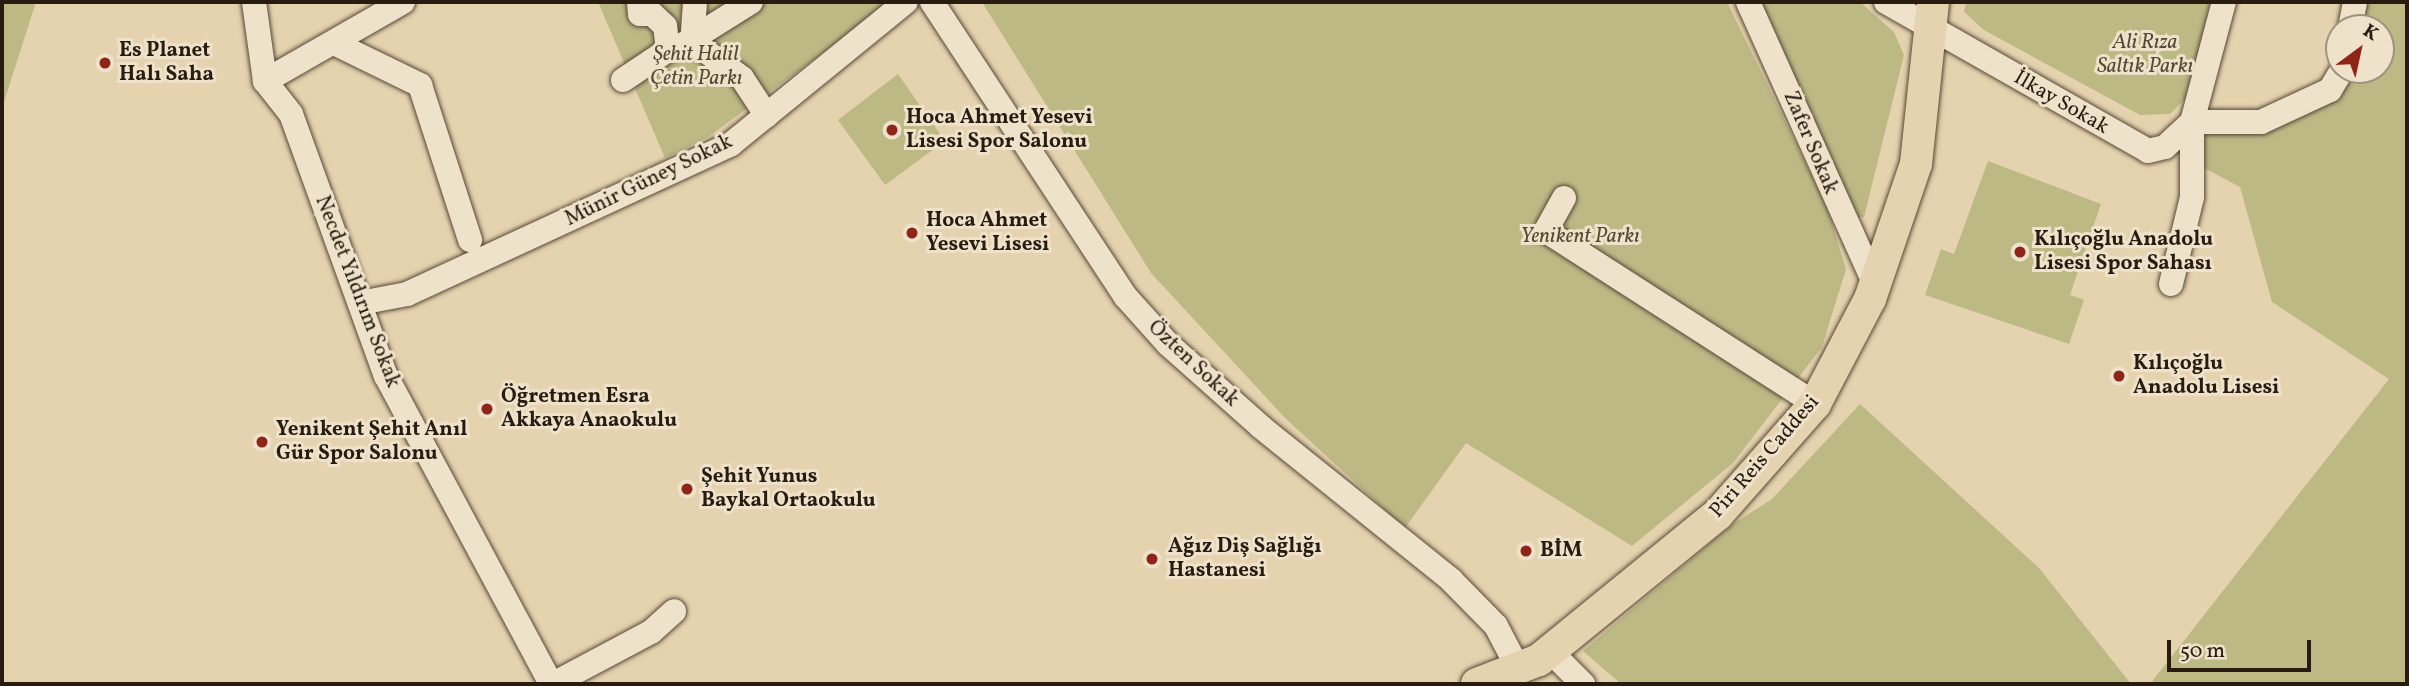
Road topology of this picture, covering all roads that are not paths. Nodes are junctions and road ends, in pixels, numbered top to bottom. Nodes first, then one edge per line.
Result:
1 (254, 2) edge
2 (403, 2) edge
3 (639, 2) edge
4 (695, 2) edge
5 (751, 2) edge
6 (906, 2) edge
7 (932, 2) edge
8 (1748, 2) edge
9 (1886, 2) edge
10 (2224, 2) edge
11 (1931, 14) edge
12 (692, 41) junction
13 (334, 43) junction
14 (668, 50) junction
15 (623, 80) dead end
16 (265, 81) junction
17 (2334, 84) edge
18 (767, 116) junction
19 (2192, 122) junction
20 (1564, 198) dead end
21 (470, 240) dead end
22 (1874, 283) junction
23 (2171, 284) dead end
24 (360, 303) junction
25 (1815, 404) junction
26 (674, 611) dead end
27 (1550, 651) junction
28 (1499, 678) edge
29 (552, 684) edge
30 (1583, 684) edge

1 - 16 street
2 - 13 street
3 - 14 street
4 - 12 street
5 - 12 street
6 - 18 street, Münir Güney Sokak
7 - 28 street, Özten Sokak
8 - 22 street, Zafer Sokak
9 - 11 street, İlkay Sokak
10 - 19 street
11 - 19 street, İlkay Sokak
11 - 22 main road, Piri Reis Caddesi
12 - 14 street
12 - 18 street
13 - 16 street
13 - 21 street
14 - 15 street
16 - 24 street, Necdet Yıldırım Sokak
17 - 19 street
18 - 24 street, Münir Güney Sokak
19 - 23 street
20 - 25 street
22 - 25 main road, Piri Reis Caddesi
24 - 29 street, Necdet Yıldırım Sokak
25 - 27 main road, Piri Reis Caddesi
26 - 29 street
27 - 28 main road, Piri Reis Caddesi
27 - 30 street

